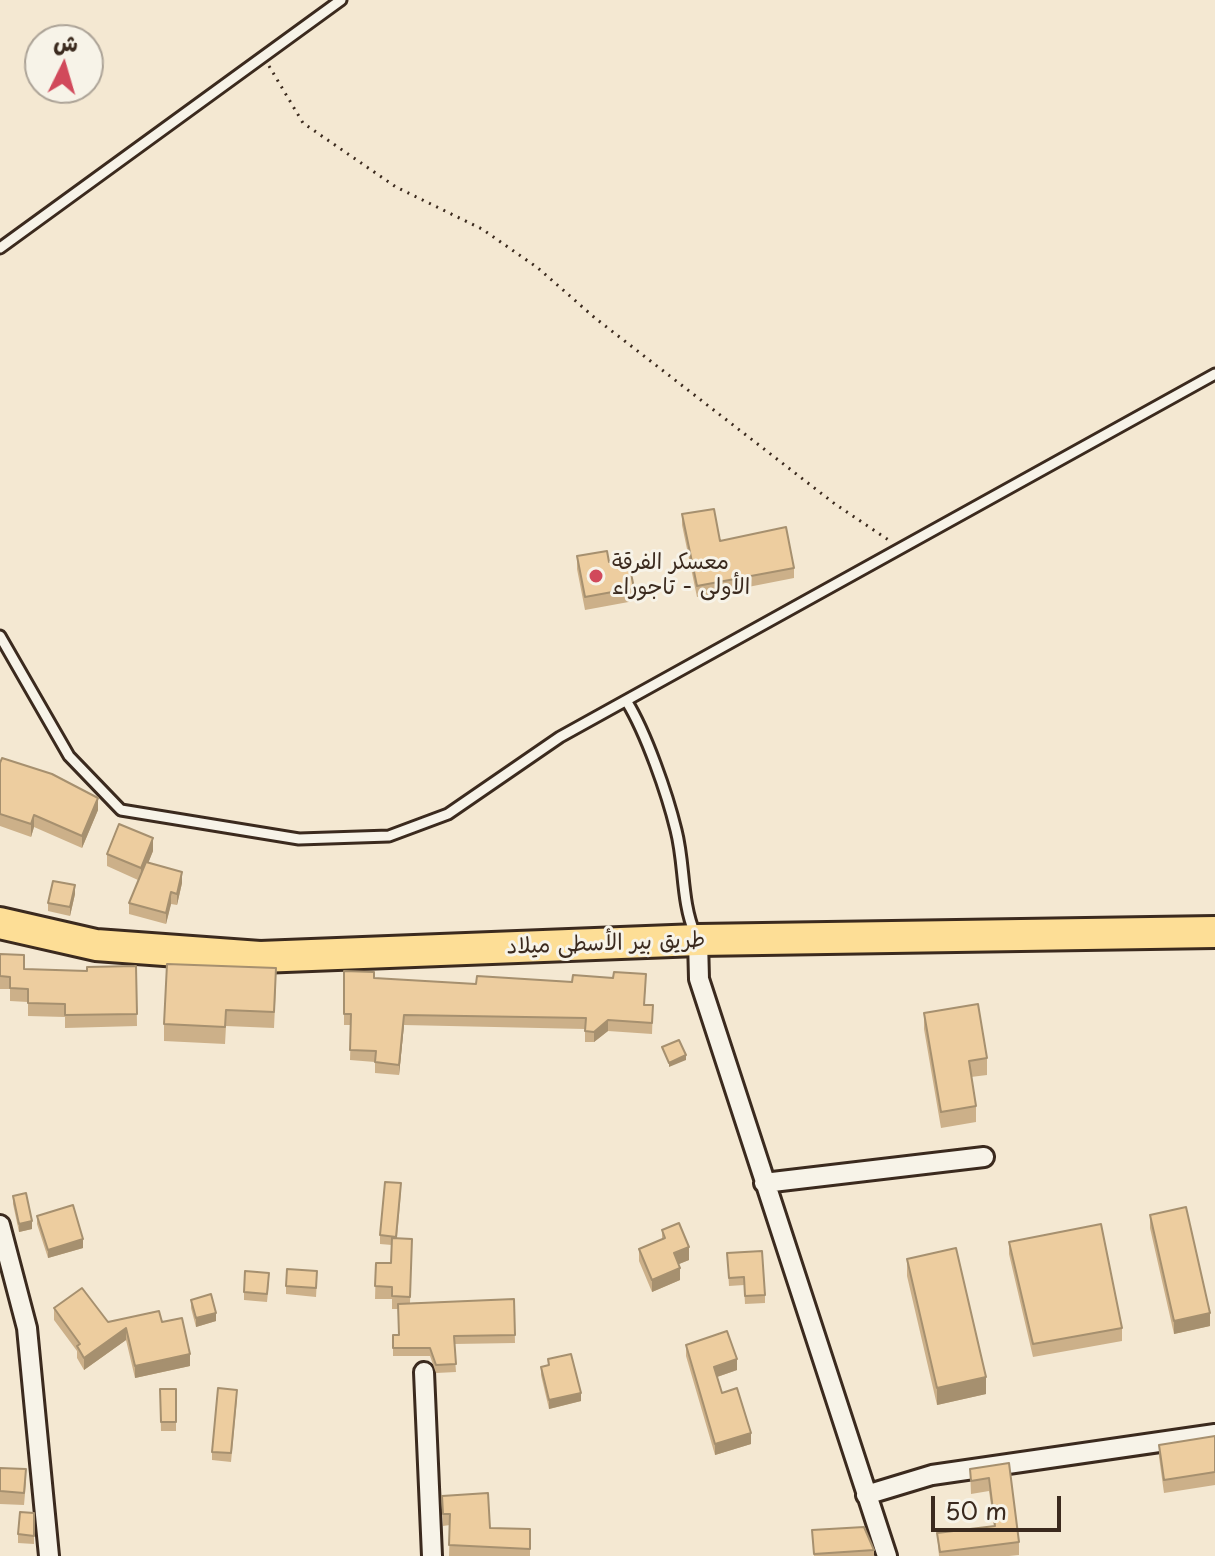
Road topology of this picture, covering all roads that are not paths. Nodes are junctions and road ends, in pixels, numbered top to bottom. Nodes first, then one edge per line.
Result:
1 (341, 0) edge
2 (0, 248) edge
3 (1215, 374) edge
4 (0, 636) edge
5 (627, 702) junction
6 (0, 923) edge
7 (1215, 932) edge
8 (698, 940) junction
9 (984, 1157) dead end
10 (764, 1183) junction
11 (0, 1225) edge
12 (424, 1372) dead end
13 (1215, 1434) edge
14 (866, 1495) junction
15 (49, 1556) edge
16 (432, 1556) edge
17 (887, 1556) edge

1 - 2 lane
3 - 5 lane
4 - 5 lane
5 - 8 lane
6 - 8 main road, طريق بير الأسطى ميلاد
7 - 8 main road, طريق بير الأسطى ميلاد
8 - 10 street
9 - 10 street
10 - 14 street
11 - 15 street
12 - 16 street
13 - 14 street
14 - 17 street

